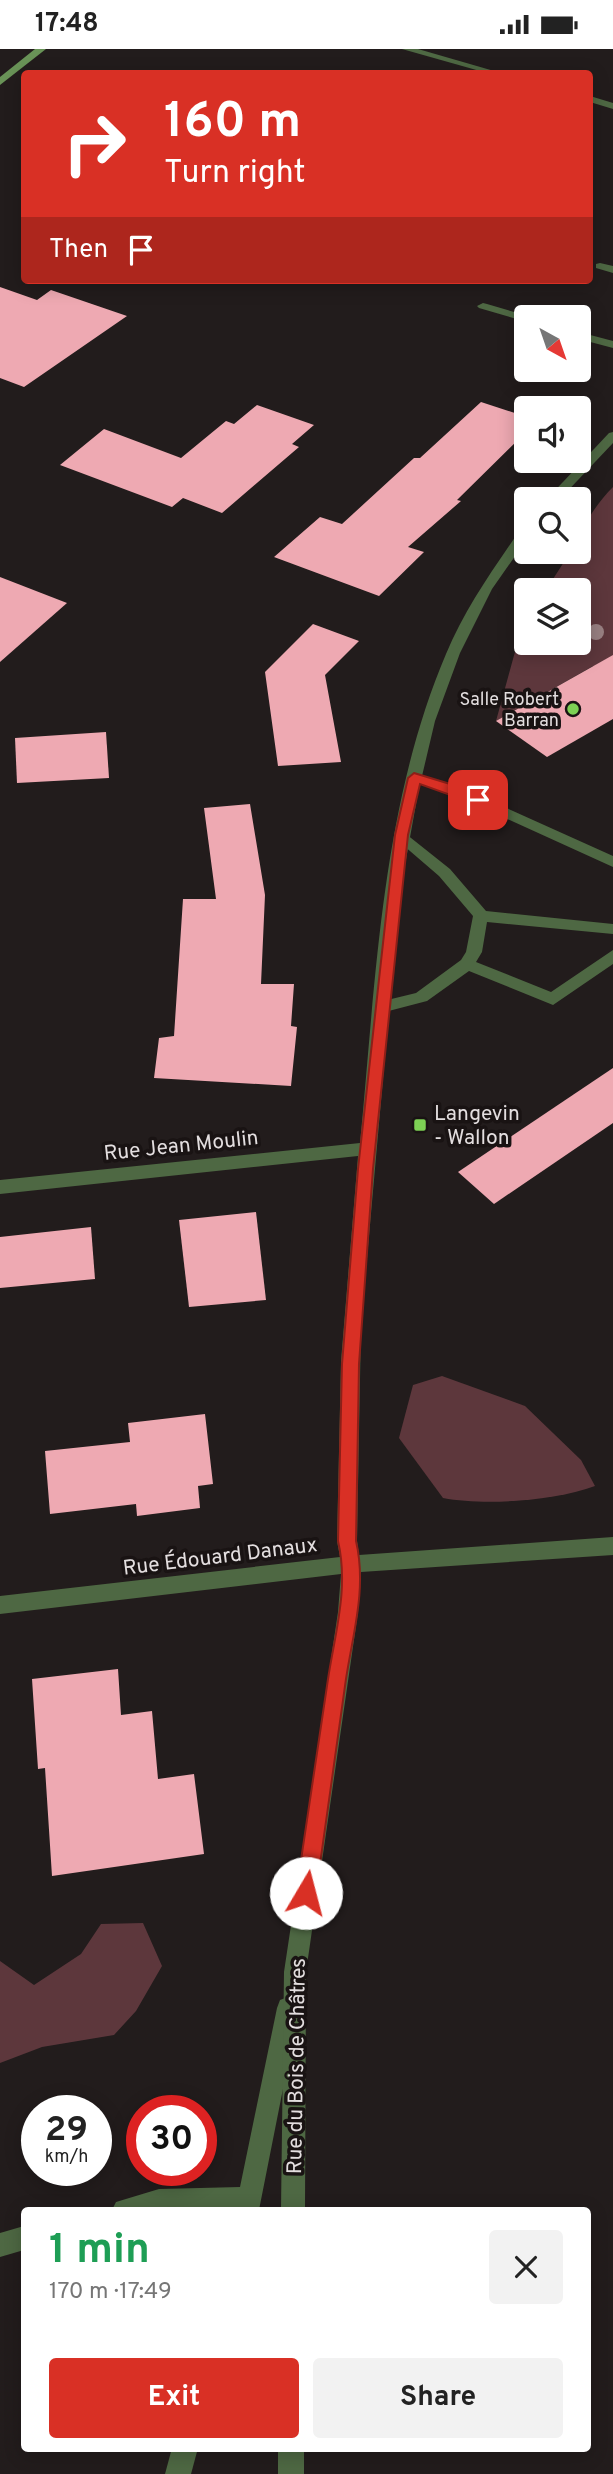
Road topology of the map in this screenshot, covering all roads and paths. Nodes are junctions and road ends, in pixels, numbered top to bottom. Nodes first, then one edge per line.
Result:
1 (41, 49) edge
2 (407, 49) edge
3 (485, 70) edge
4 (0, 82) edge
5 (593, 100) edge
6 (613, 106) edge
7 (600, 266) dead end
8 (613, 270) edge
9 (483, 306) dead end
10 (514, 315) edge
11 (592, 339) edge
12 (613, 345) edge
13 (613, 436) edge
14 (564, 487) edge
15 (514, 548) edge
16 (414, 778) junction
17 (401, 835) junction
18 (613, 862) edge
19 (481, 916) junction
20 (613, 929) edge
21 (613, 956) edge
22 (467, 964) junction
23 (553, 999) junction
24 (381, 1007) junction
25 (537, 1009) dead end
26 (368, 1149) junction
27 (0, 1187) edge
28 (613, 1546) edge
29 (352, 1564) junction
30 (0, 1605) edge
31 (295, 1972) junction
32 (248, 2205) edge
33 (136, 2207) edge
34 (293, 2207) edge
35 (21, 2239) edge
36 (0, 2245) edge
37 (184, 2452) edge
38 (291, 2452) edge
39 (178, 2474) edge
40 (291, 2474) edge

1 - 4 main road
2 - 3 street
5 - 6 street
7 - 8 street
9 - 10 street
11 - 12 street
13 - 14 street
15 - 16 street, Rue du Bois de Châtres
16 - 17 street, Rue du Bois de Châtres
16 - 18 street
17 - 19 street
17 - 24 street, Rue du Bois de Châtres
19 - 20 street
19 - 22 street
21 - 23 street
22 - 23 street
22 - 24 street
23 - 25 street
24 - 26 street, Rue du Bois de Châtres
26 - 27 street, Rue Jean Moulin
26 - 29 street, Rue du Bois de Châtres
28 - 29 street, Rue Édouard Danaux
29 - 30 street, Rue Édouard Danaux
29 - 31 street, Rue du Bois de Châtres
31 - 32 street
31 - 34 street, Rue du Bois de Châtres
32 - 33 street
35 - 36 street
37 - 39 street
38 - 40 street

